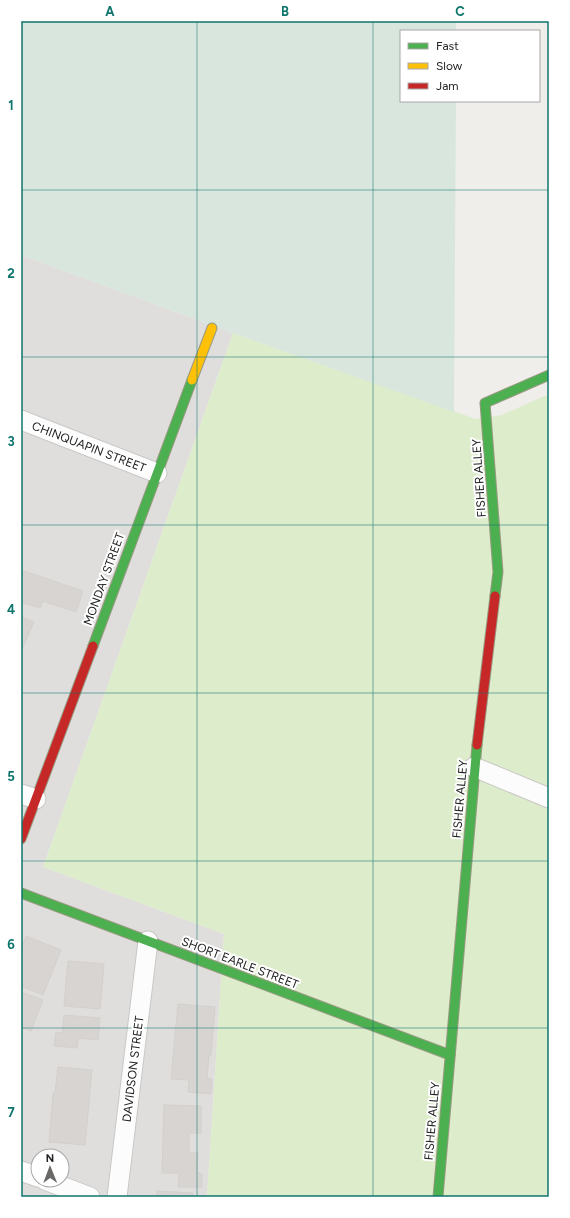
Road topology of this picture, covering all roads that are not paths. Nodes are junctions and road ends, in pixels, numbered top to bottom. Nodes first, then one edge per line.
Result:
1 (212, 328) dead end
2 (549, 375) edge
3 (21, 420) edge
4 (156, 473) junction
5 (474, 767) junction
6 (28, 796) edge
7 (549, 798) edge
8 (21, 839) edge
9 (21, 893) edge
10 (148, 941) junction
11 (450, 1055) junction
12 (66, 1188) edge
13 (90, 1197) edge
14 (117, 1197) edge
15 (438, 1197) edge

1 - 4 street, MONDAY STREET
2 - 5 street, FISHER ALLEY
3 - 4 street, CHINQUAPIN STREET
4 - 6 street, MONDAY STREET
5 - 7 street
5 - 11 street, FISHER ALLEY
6 - 8 street, MONDAY STREET
9 - 10 street, SHORT EARLE STREET
10 - 11 street, SHORT EARLE STREET
10 - 14 street, DAVIDSON STREET
11 - 15 street, FISHER ALLEY
12 - 13 street

